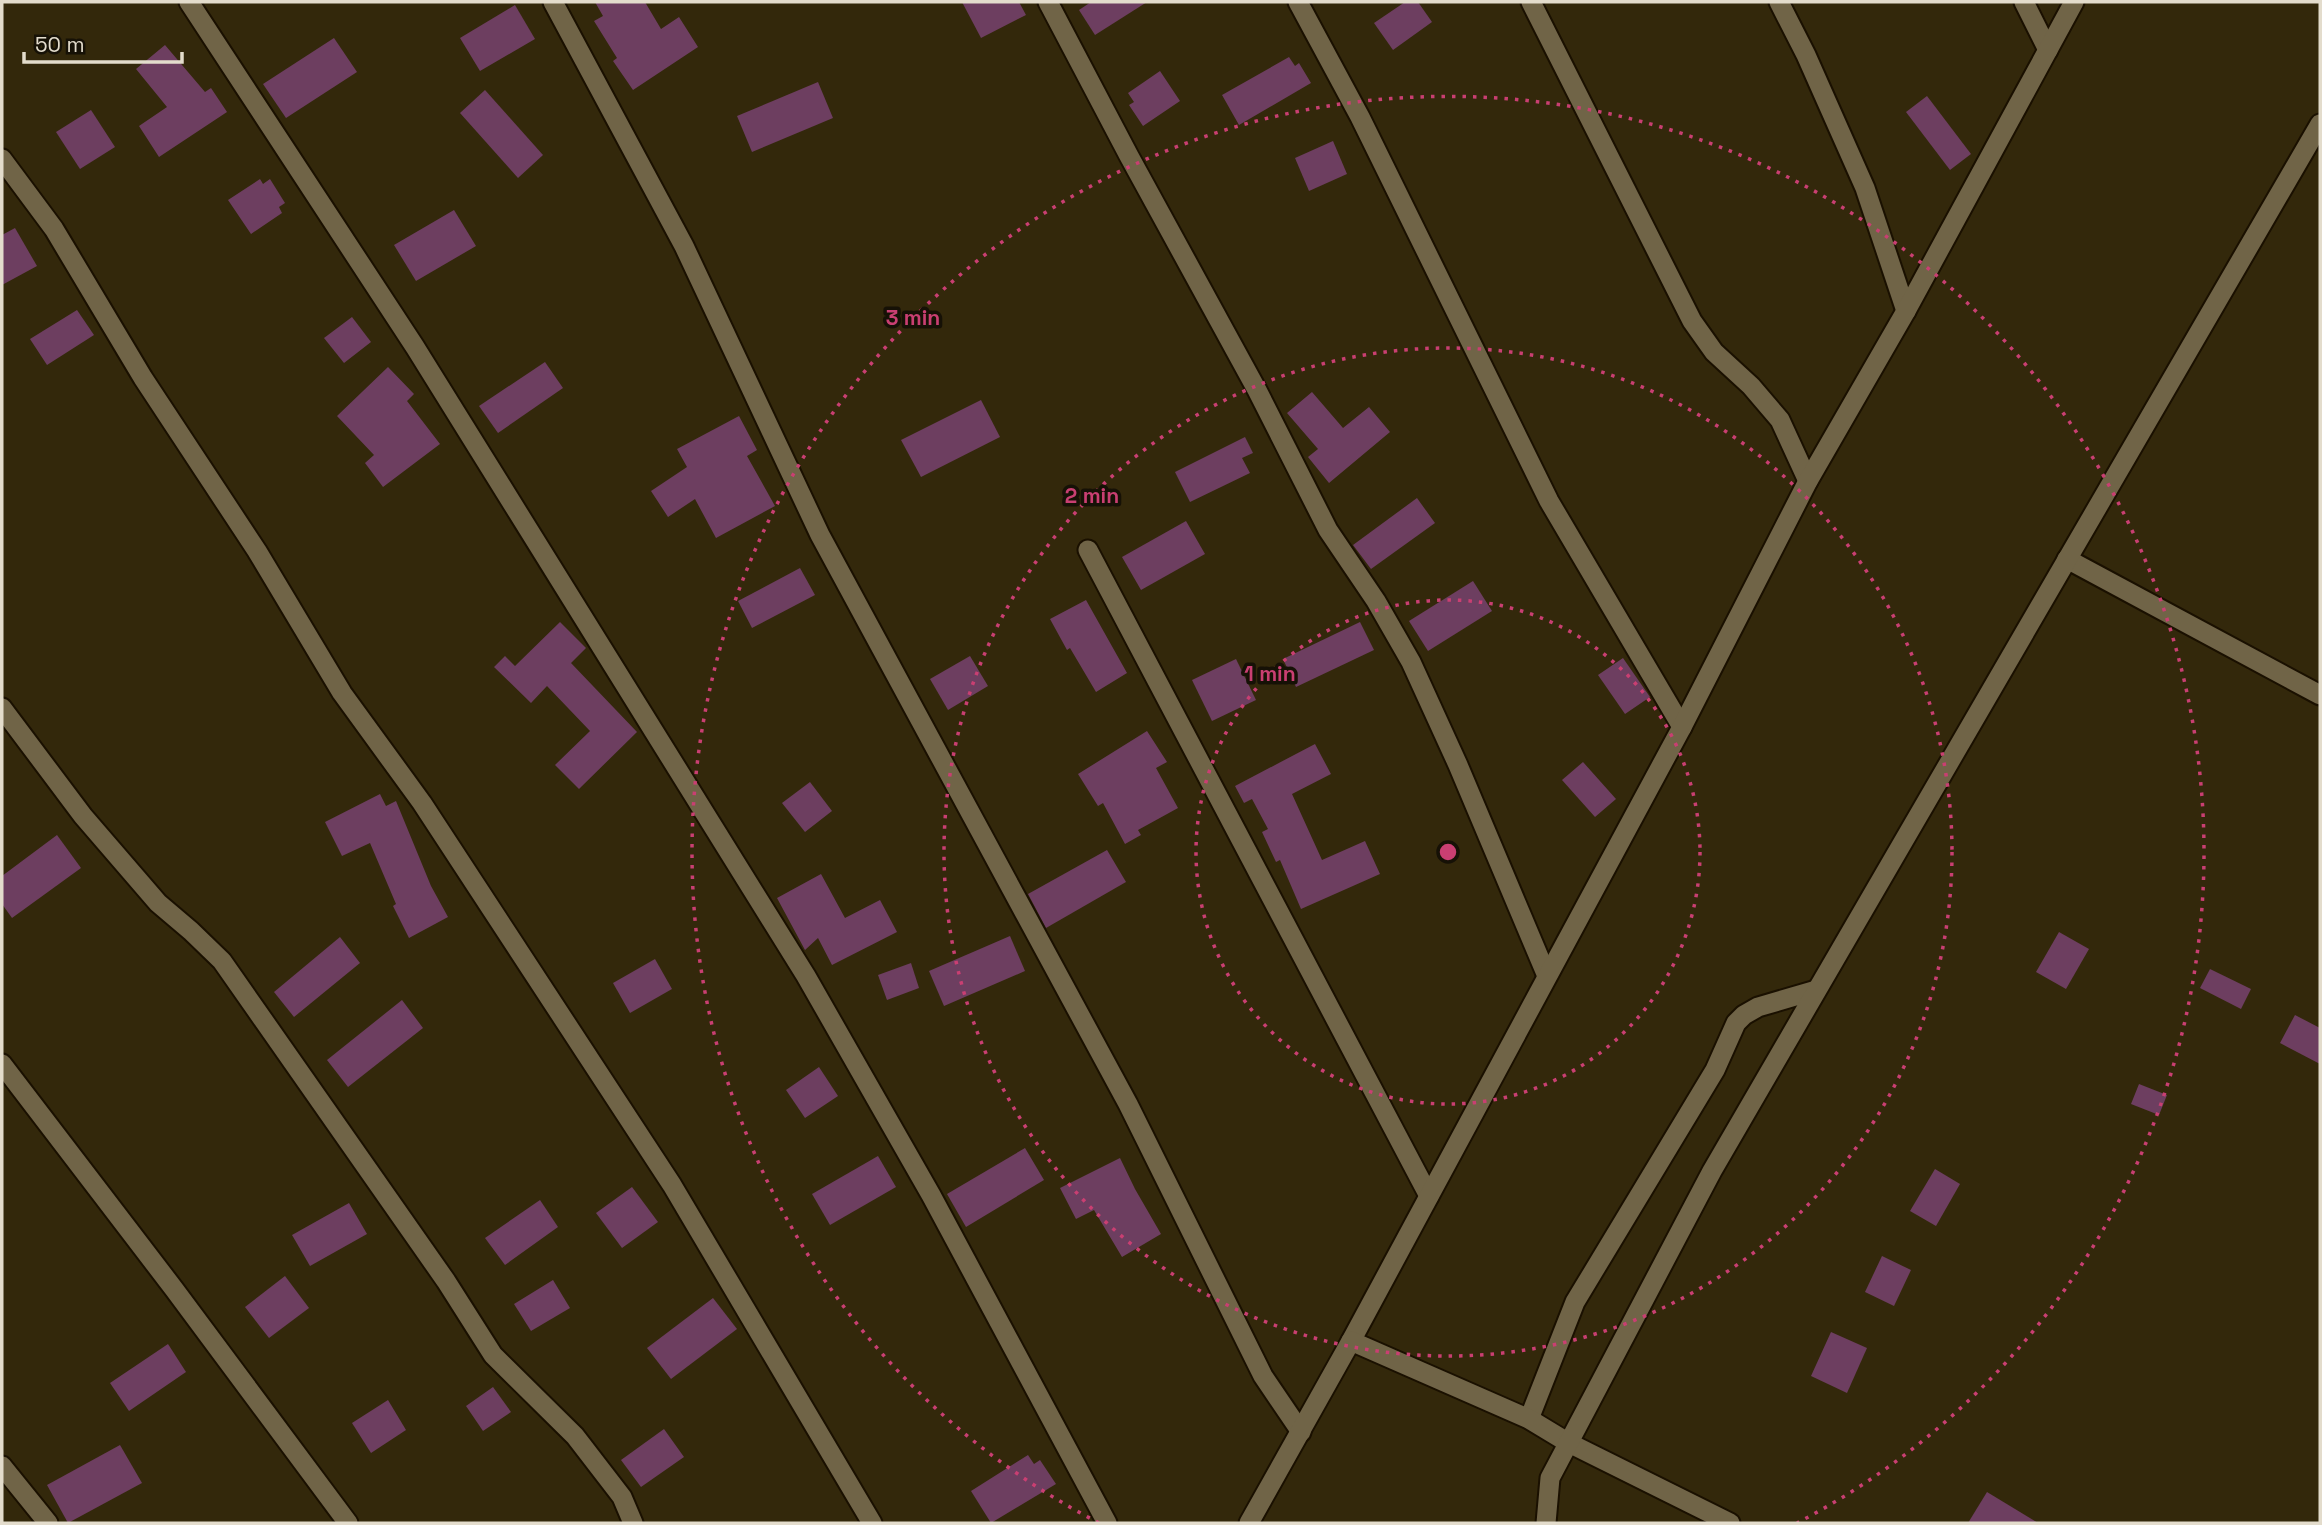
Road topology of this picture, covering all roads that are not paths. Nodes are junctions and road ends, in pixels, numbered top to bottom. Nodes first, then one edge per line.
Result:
1 (189, 2) edge
2 (553, 2) edge
3 (1048, 2) edge
4 (1298, 2) edge
5 (1531, 2) edge
6 (1779, 2) edge
7 (2024, 2) edge
8 (2074, 2) edge
9 (2048, 50) junction
10 (2320, 124) edge
11 (2, 159) edge
12 (1906, 311) junction
13 (1808, 481) junction
14 (1088, 550) dead end
15 (2067, 559) junction
16 (2320, 695) edge
17 (2, 708) edge
18 (1682, 727) junction
19 (1547, 976) junction
20 (1816, 990) junction
21 (2, 1064) edge
22 (1429, 1196) junction
23 (1351, 1340) junction
24 (1529, 1419) junction
25 (1301, 1432) junction
26 (1567, 1442) junction
27 (2, 1466) edge
28 (48, 1523) edge
29 (348, 1523) edge
30 (633, 1523) edge
31 (872, 1523) edge
32 (1107, 1523) edge
33 (1249, 1523) edge
34 (1546, 1523) edge
35 (1730, 1523) edge

1 - 32 street
2 - 25 street
3 - 19 street
4 - 18 street
5 - 13 street
6 - 12 street
7 - 9 street
8 - 9 street
9 - 12 street
10 - 15 street
11 - 31 street
12 - 13 street
13 - 18 street
14 - 22 street
15 - 16 street
15 - 20 street
17 - 30 street
18 - 19 street
19 - 22 street
20 - 24 street
20 - 26 street
21 - 29 street
22 - 23 street
23 - 24 street
23 - 25 street
24 - 26 street
25 - 33 street
26 - 34 street
26 - 35 street
27 - 28 street

